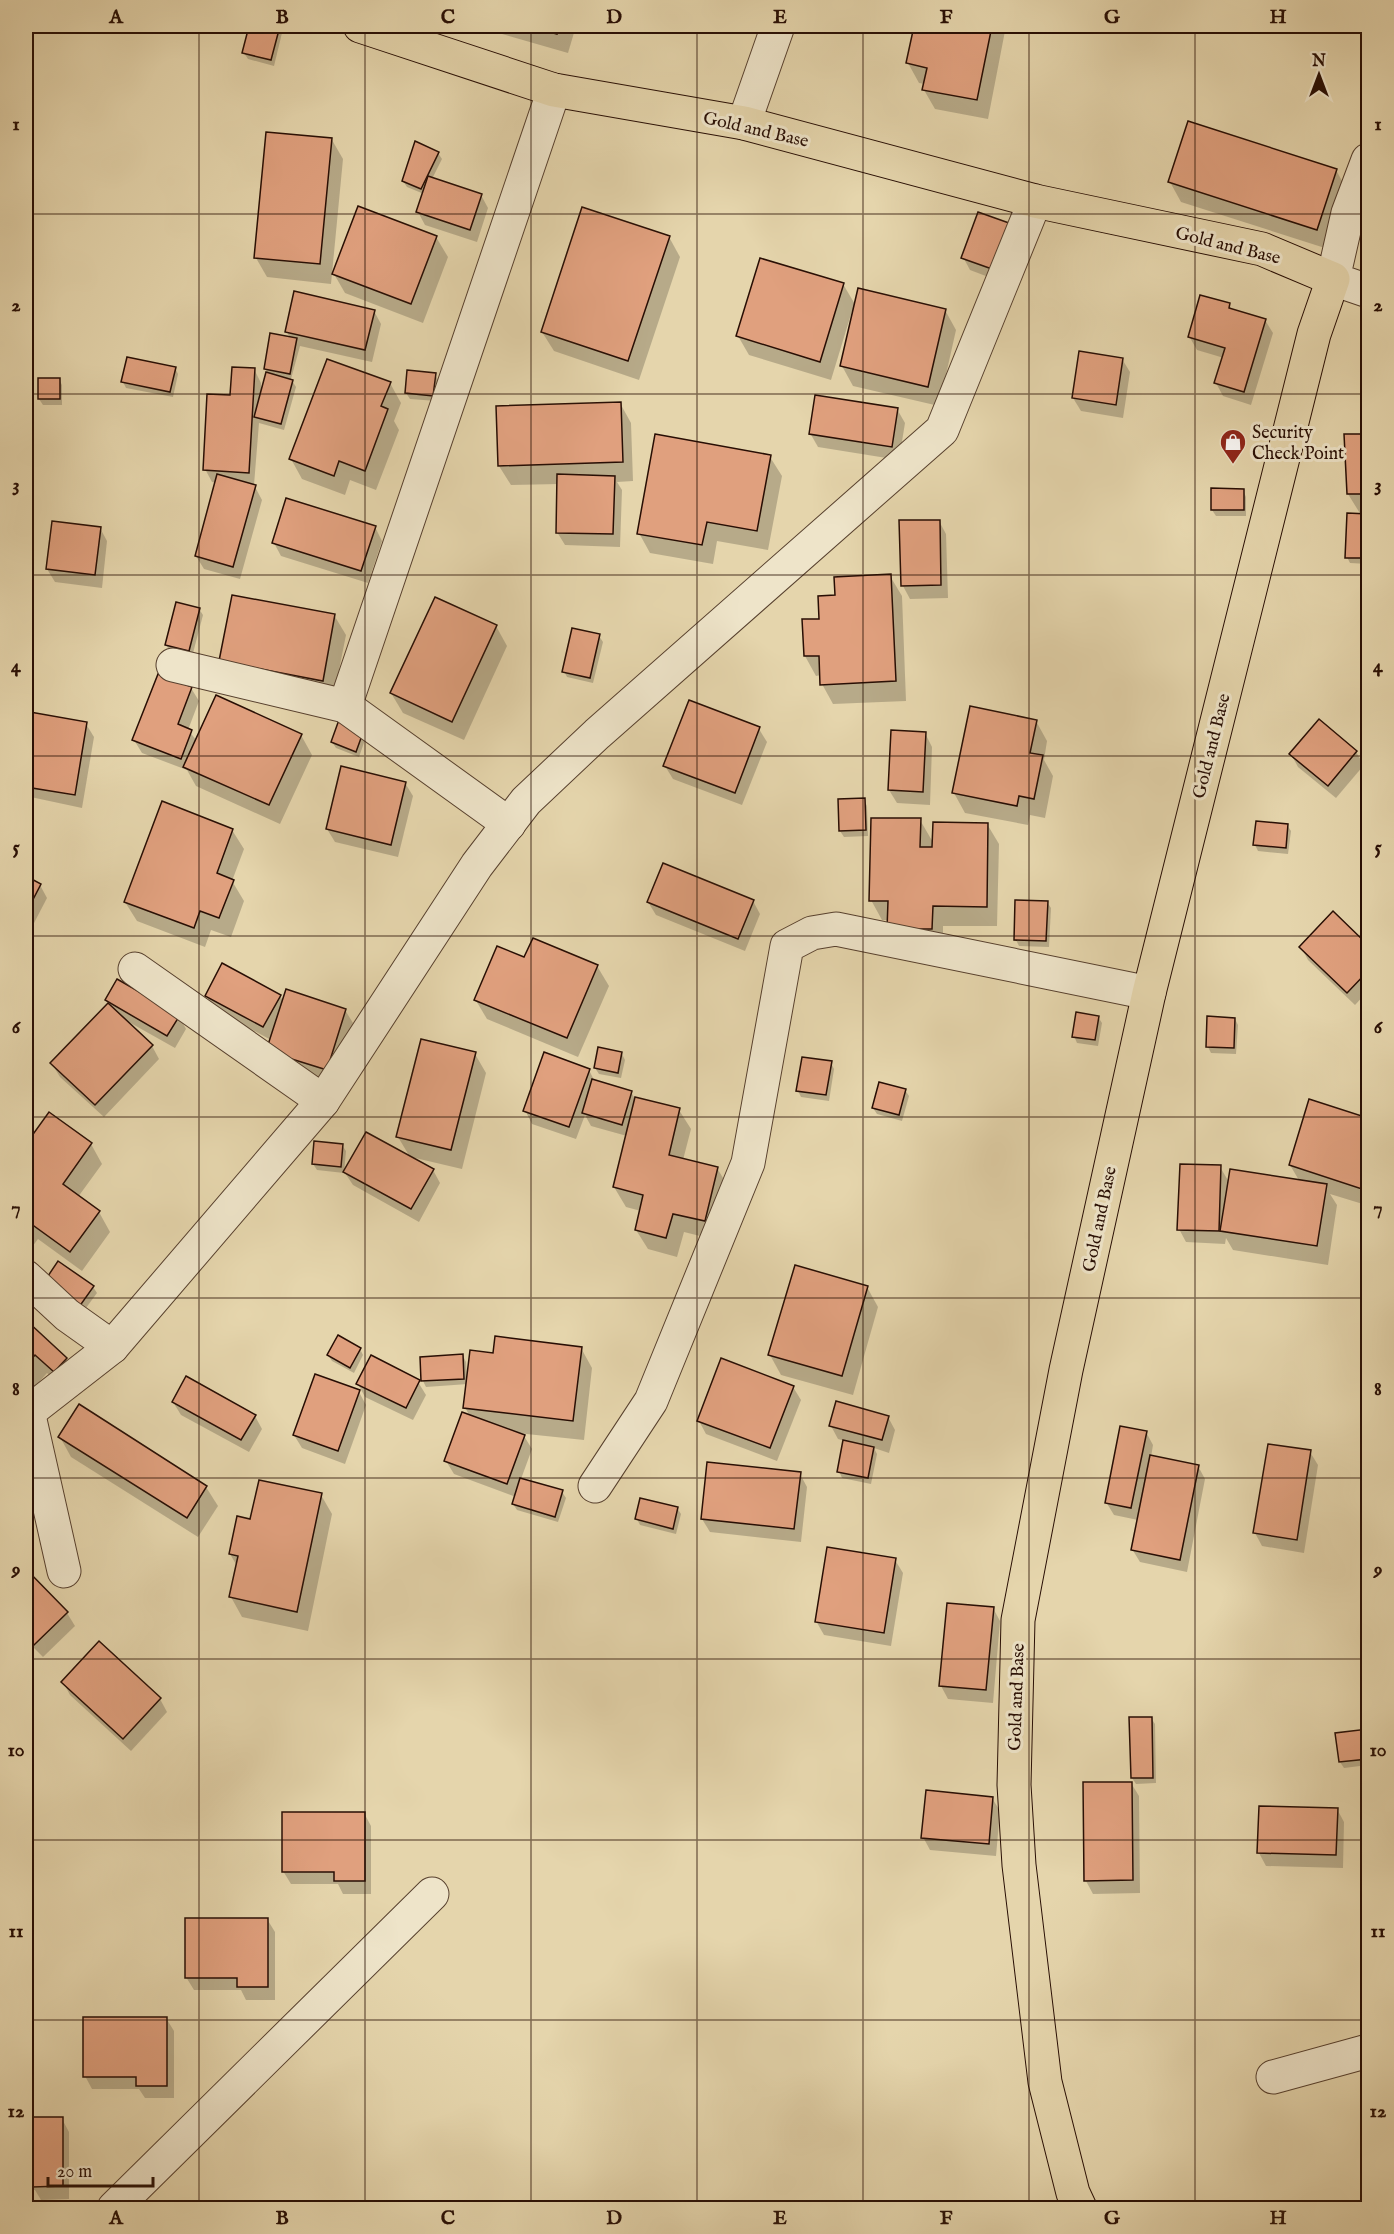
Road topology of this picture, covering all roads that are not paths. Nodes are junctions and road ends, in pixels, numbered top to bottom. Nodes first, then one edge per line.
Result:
1 (360, 26) edge
2 (778, 26) edge
3 (554, 90) junction
4 (744, 123) junction
5 (1368, 160) edge
6 (1035, 201) junction
7 (1333, 279) junction
8 (1368, 291) edge
9 (173, 665) dead end
10 (345, 706) junction
11 (509, 824) junction
12 (135, 969) dead end
13 (1149, 993) junction
14 (323, 1101) junction
15 (26, 1277) edge
16 (112, 1347) junction
17 (27, 1412) edge
18 (595, 1486) dead end
19 (64, 1571) dead end
20 (432, 1894) dead end
21 (1368, 2051) edge
22 (1273, 2077) dead end
23 (114, 2208) edge
24 (1080, 2208) edge

1 - 3 main road, Gold and Base
2 - 4 street
3 - 4 main road, Gold and Base
3 - 10 street
4 - 6 main road, Gold and Base
5 - 7 street
6 - 7 main road, Gold and Base
6 - 11 street
7 - 8 street
7 - 13 main road, Gold and Base
9 - 10 street
10 - 11 street
11 - 14 street
12 - 14 street
13 - 18 street
13 - 24 main road, Gold and Base
14 - 16 street
15 - 16 street
16 - 17 street
17 - 19 street
20 - 23 street
21 - 22 street

